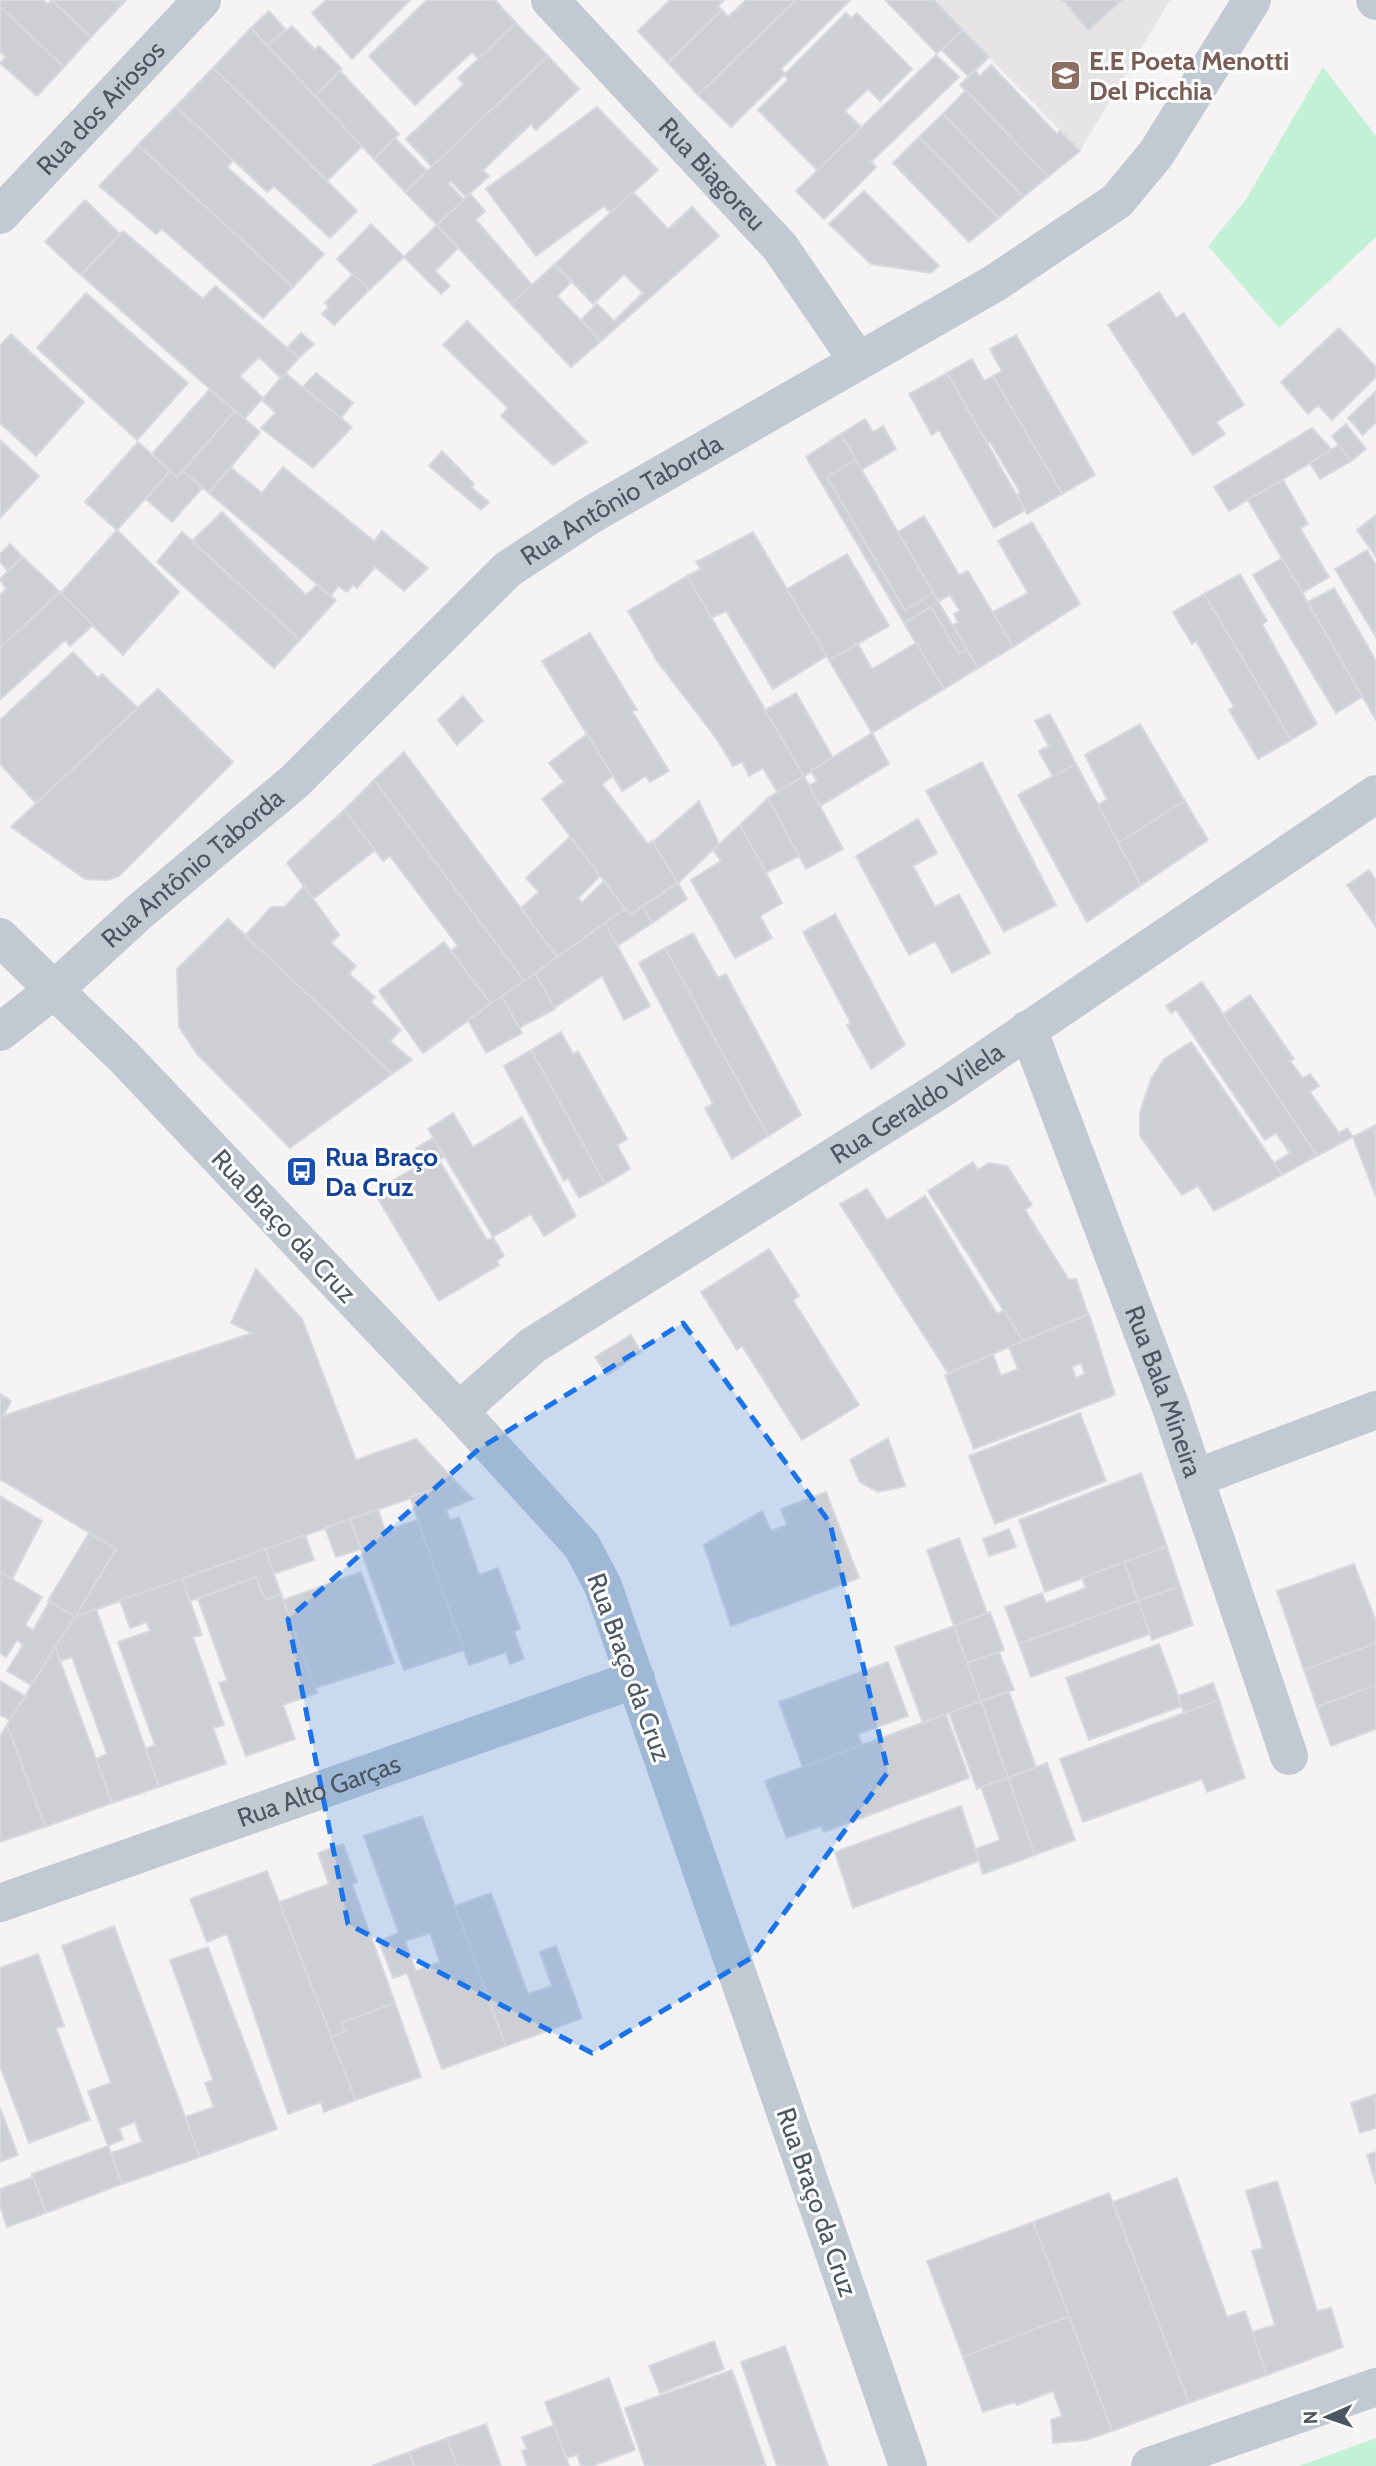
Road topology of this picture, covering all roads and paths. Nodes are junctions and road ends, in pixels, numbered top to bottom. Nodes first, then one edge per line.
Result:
1 (202, 0) edge
2 (550, 0) edge
3 (1252, 0) edge
4 (0, 215) edge
5 (858, 361) junction
6 (1376, 794) edge
7 (0, 937) edge
8 (54, 990) junction
9 (1028, 1029) junction
10 (0, 1032) edge
11 (1376, 1410) edge
12 (459, 1411) junction
13 (1195, 1478) junction
14 (636, 1679) junction
15 (1289, 1756) dead end
16 (0, 1903) edge
17 (1376, 2387) edge
18 (908, 2466) edge
19 (1150, 2466) edge

1 - 4 street, Rua dos Ariosos
2 - 5 street, Rua Biagoreu
3 - 5 street, Rua Antônio Taborda
5 - 8 street, Rua Antônio Taborda
6 - 9 street, Rua Geraldo Vilela
7 - 8 street, Rua Braço da Cruz
8 - 10 street, Rua Antônio Taborda
8 - 12 street, Rua Braço da Cruz
9 - 12 street, Rua Geraldo Vilela
9 - 13 street, Rua Bala Mineira
11 - 13 street
12 - 14 street, Rua Braço da Cruz
13 - 15 street, Rua Bala Mineira
14 - 16 street, Rua Alto Garças
14 - 18 street, Rua Braço da Cruz
17 - 19 street

